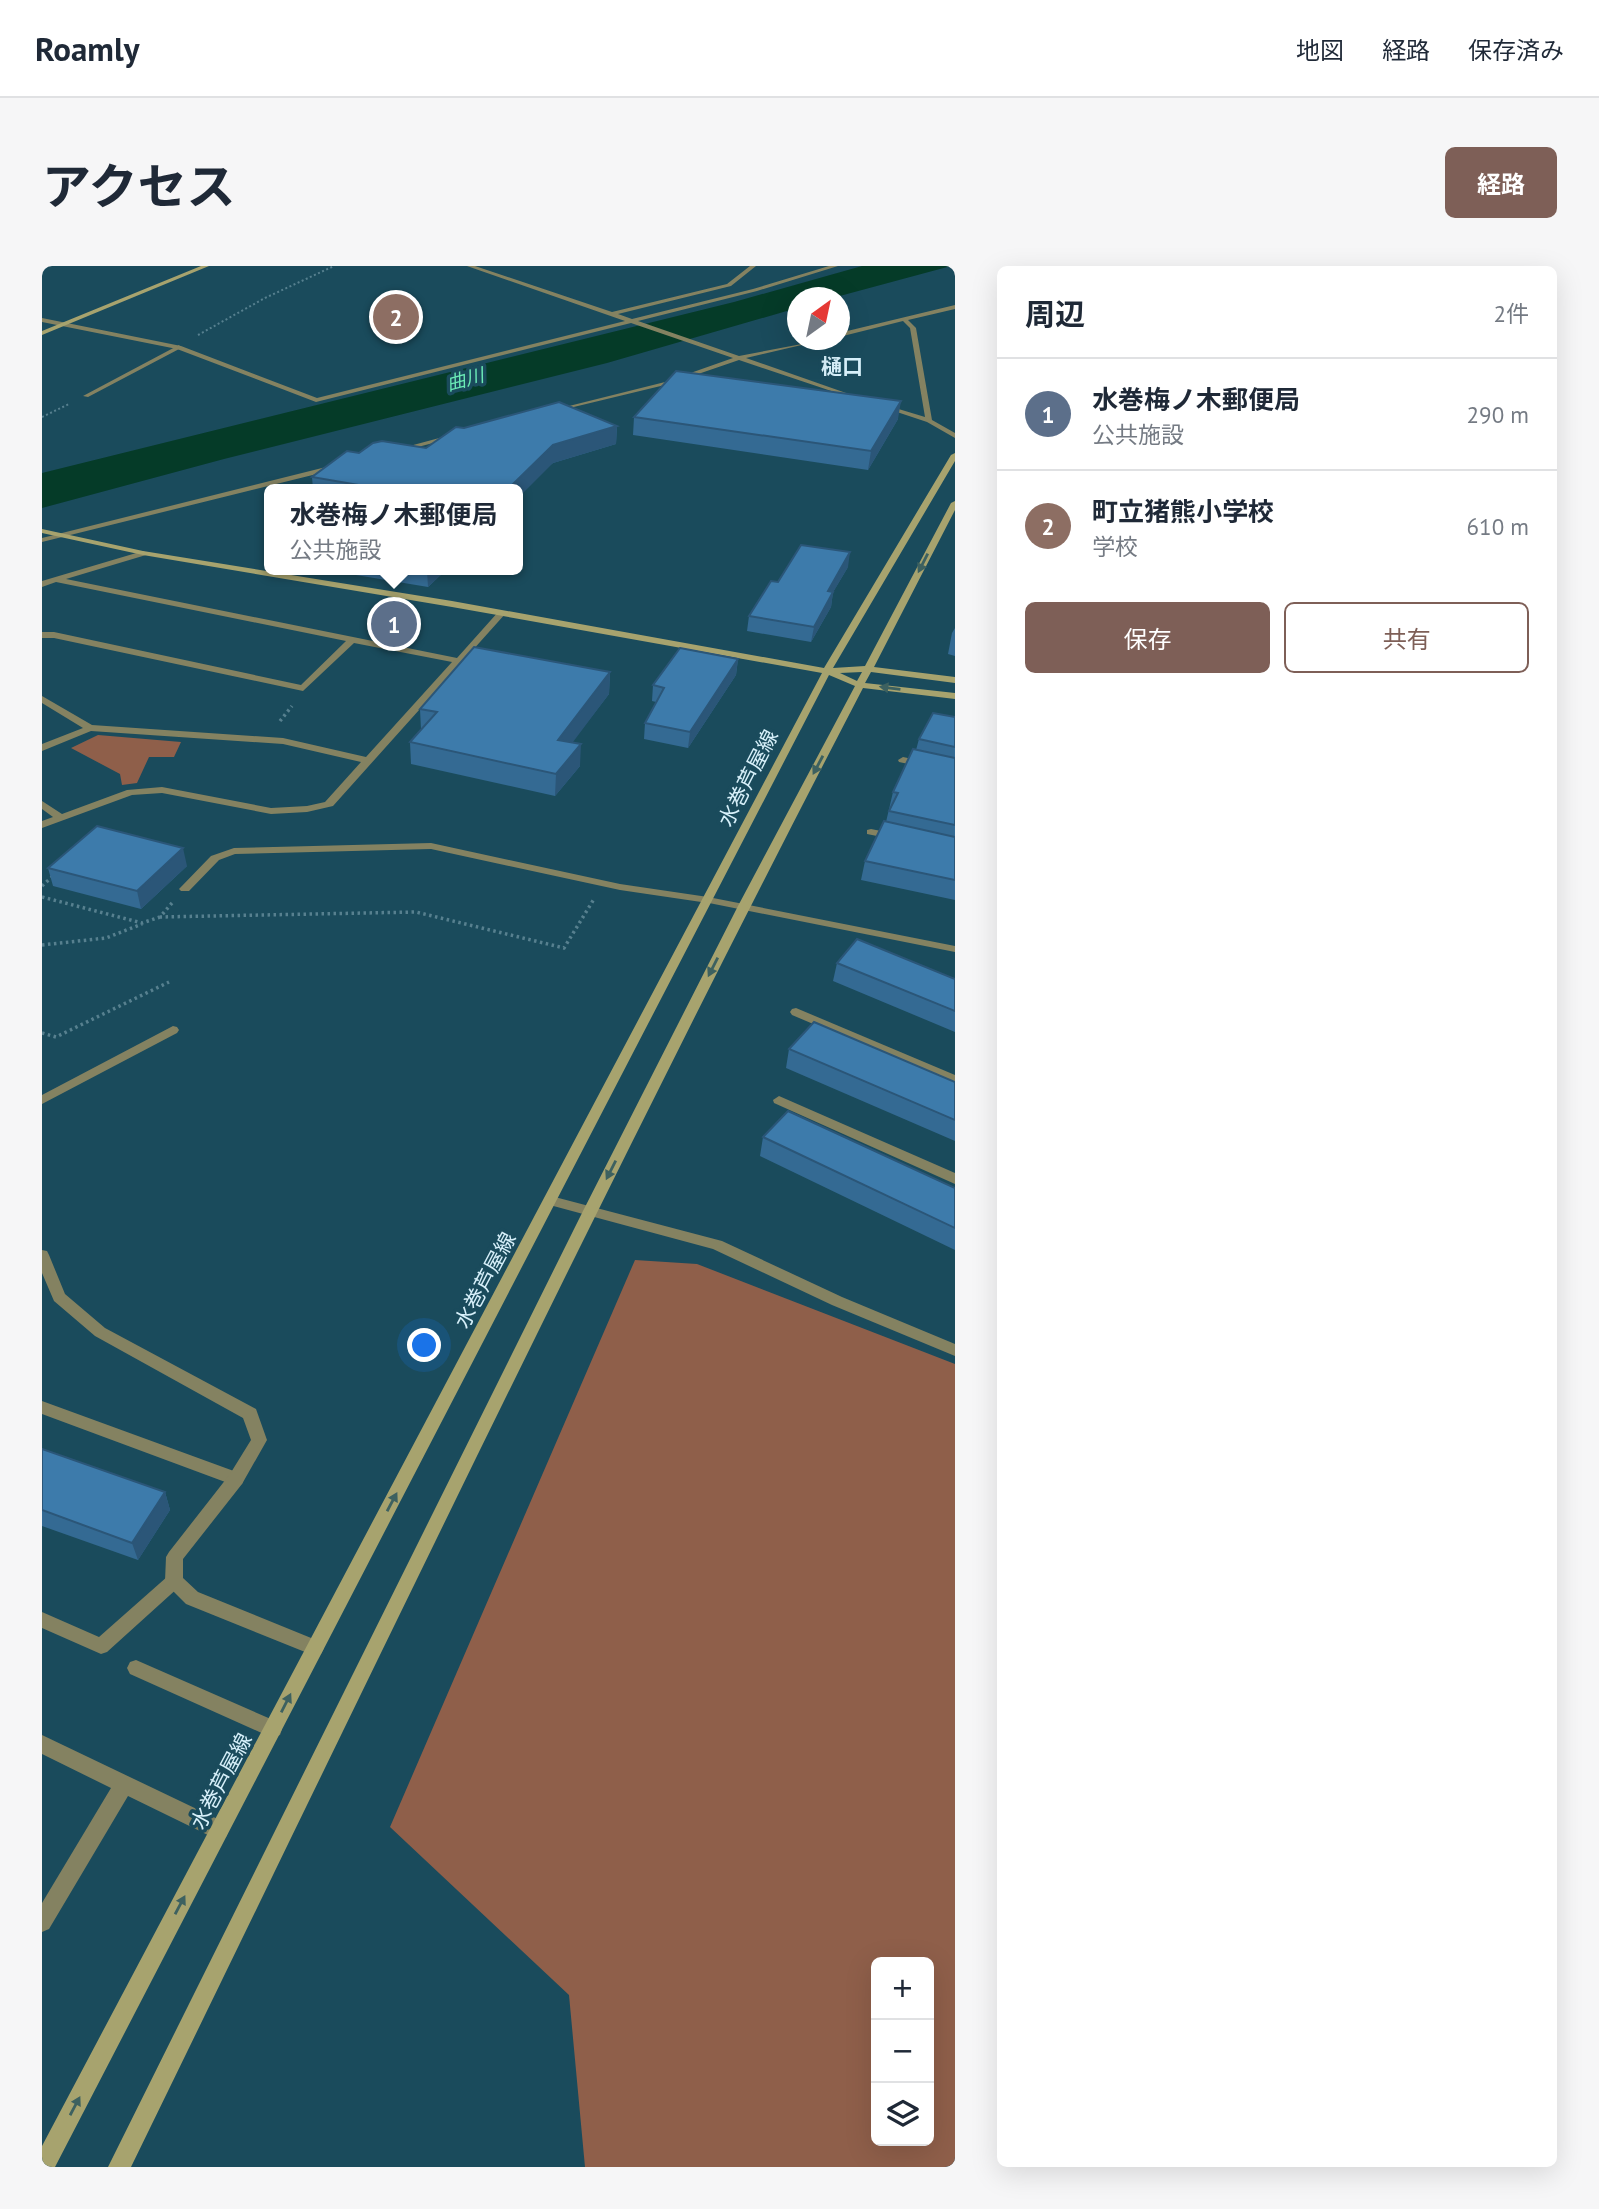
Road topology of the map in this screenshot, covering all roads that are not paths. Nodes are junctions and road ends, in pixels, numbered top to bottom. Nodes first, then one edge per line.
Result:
1 (206, 266) edge
2 (470, 266) edge
3 (753, 266) edge
4 (835, 266) edge
5 (955, 307) edge
6 (611, 314) junction
7 (42, 320) edge
8 (630, 320) junction
9 (905, 320) junction
10 (63, 324) junction
11 (850, 332) edge
12 (42, 333) edge
13 (179, 347) junction
14 (787, 347) edge
15 (738, 358) junction
16 (667, 383) junction
17 (694, 386) edge
18 (86, 396) road end
19 (871, 411) edge
20 (901, 412) junction
21 (545, 413) edge
22 (929, 421) junction
23 (463, 434) edge
24 (955, 436) edge
25 (382, 454) edge
26 (955, 455) edge
27 (355, 461) edge
28 (955, 503) edge
29 (42, 531) edge
30 (57, 536) junction
31 (42, 540) edge
32 (143, 553) junction
33 (264, 573) edge
34 (275, 575) edge
35 (58, 580) junction
36 (42, 584) edge
37 (502, 613) junction
38 (42, 635) edge
39 (352, 640) junction
40 (459, 661) junction
41 (869, 669) junction
42 (827, 671) junction
43 (955, 680) edge
44 (860, 685) junction
45 (955, 696) edge
46 (42, 699) edge
47 (90, 728) junction
48 (42, 748) edge
49 (903, 760) dead end
50 (368, 761) junction
51 (955, 771) edge
52 (42, 804) edge
53 (61, 818) junction
54 (42, 825) edge
55 (871, 832) dead end
56 (907, 840) edge
57 (185, 888) road end
58 (708, 900) junction
59 (744, 906) junction
60 (955, 949) edge
61 (796, 1012) dead end
62 (173, 1030) dead end
63 (955, 1080) edge
64 (42, 1100) edge
65 (779, 1100) dead end
66 (955, 1179) edge
67 (551, 1201) junction
68 (590, 1212) junction
69 (42, 1255) edge
70 (955, 1350) edge
71 (42, 1407) edge
72 (236, 1479) junction
73 (174, 1581) junction
74 (42, 1620) edge
75 (315, 1648) junction
76 (135, 1668) dead end
77 (273, 1729) junction
78 (42, 1744) edge
79 (125, 1783) junction
80 (219, 1830) junction
81 (42, 1922) edge
82 (43, 2167) edge
83 (119, 2167) edge

1 - 10 main road
2 - 6 street
3 - 6 street
4 - 8 street
5 - 9 street
6 - 8 street
7 - 10 street
8 - 13 street
8 - 15 street
9 - 11 street
9 - 22 street
10 - 12 main road
10 - 13 street
13 - 18 street
14 - 15 street
15 - 16 street
15 - 20 street
16 - 17 street
16 - 21 street
19 - 20 street
20 - 22 street
22 - 24 street
23 - 25 street
26 - 42 main road, 水巻芦屋線
27 - 30 street
28 -> 41 main road
29 - 30 main road
30 - 31 street
30 - 32 main road
32 - 33 main road
32 - 35 street
34 - 37 main road
35 - 36 street
35 - 39 street
37 - 40 street
37 - 42 main road
38 - 39 street
39 - 40 street
40 - 50 street
41 - 42 main road
41 - 43 main road
41 - 44 main road
42 - 44 main road
42 - 58 main road, 水巻芦屋線
45 -> 44 main road
44 -> 59 main road
46 - 47 street
47 - 48 street
47 - 50 street
49 - 51 street
50 - 53 street
52 - 53 street
53 - 54 street
55 - 56 street
57 - 58 street
58 - 59 street
58 - 67 main road, 水巻芦屋線
59 - 60 street
59 -> 68 main road
61 - 63 street
62 - 64 street
65 - 66 street
67 - 68 street
75 -> 67 main road, 水巻芦屋線
68 - 70 street
68 - 83 main road
69 - 72 street
71 - 72 street
72 - 73 street
73 - 74 street
73 - 75 street
77 -> 75 main road, 水巻芦屋線
76 - 77 street
77 - 80 main road, 水巻芦屋線
78 - 79 street
79 - 80 street
79 - 81 street
82 -> 80 main road, 水巻芦屋線

